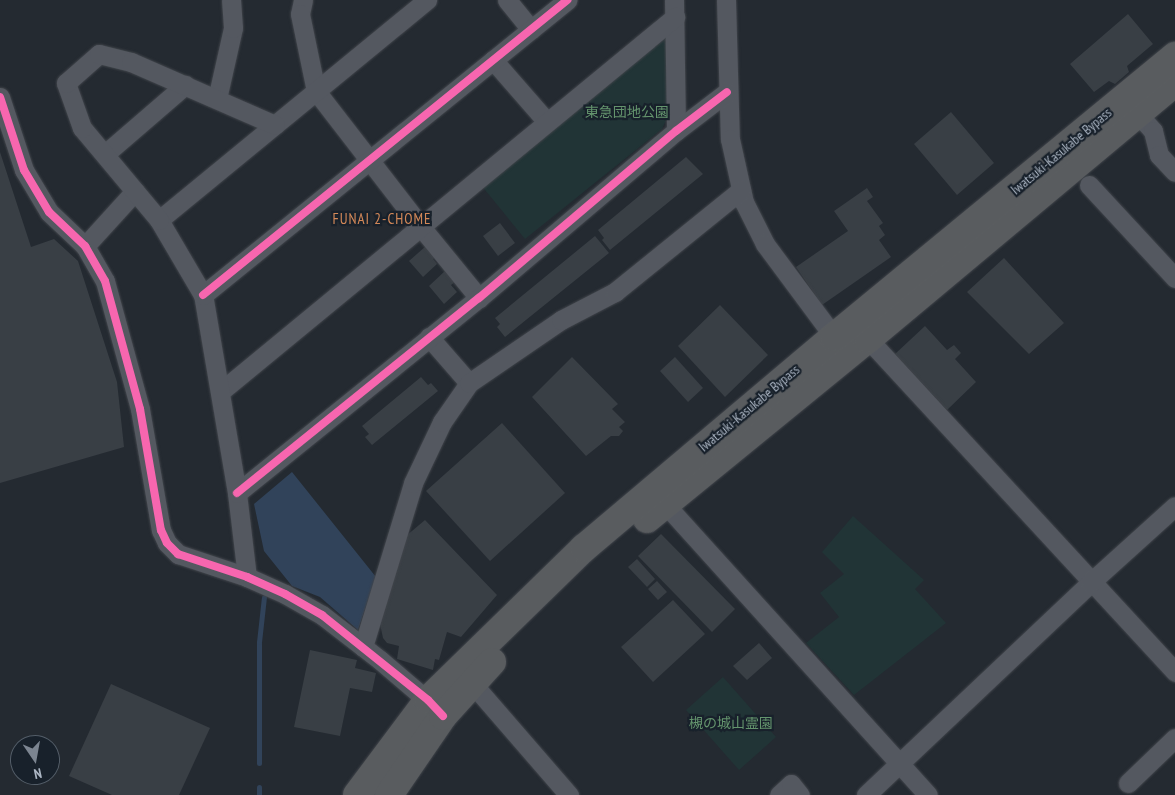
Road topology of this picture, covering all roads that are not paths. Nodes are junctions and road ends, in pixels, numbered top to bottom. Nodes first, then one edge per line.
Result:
1 (231, 0) edge
2 (303, 0) edge
3 (427, 0) edge
4 (507, 0) edge
5 (567, 0) edge
6 (726, 0) edge
7 (674, 8) edge
8 (531, 30) junction
9 (1175, 56) edge
10 (493, 60) junction
11 (1175, 82) edge
12 (185, 86) junction
13 (316, 91) junction
14 (727, 92) junction
15 (0, 97) edge
16 (217, 99) junction
17 (1137, 114) junction
18 (547, 122) junction
19 (275, 125) junction
20 (676, 131) junction
21 (105, 154) junction
22 (370, 160) junction
23 (1175, 172) edge
24 (1089, 185) dead end
25 (741, 190) junction
26 (135, 191) junction
27 (159, 220) junction
28 (421, 227) junction
29 (85, 246) junction
30 (1174, 274) edge
31 (203, 295) junction
32 (478, 298) junction
33 (428, 337) junction
34 (834, 337) junction
35 (868, 339) junction
36 (469, 383) junction
37 (220, 392) junction
38 (237, 493) junction
39 (666, 504) junction
40 (1175, 506) edge
41 (247, 577) junction
42 (1091, 582) junction
43 (363, 647) junction
44 (1175, 672) edge
45 (465, 675) junction
46 (436, 708) junction
47 (1175, 738) edge
48 (900, 764) junction
49 (1128, 783) dead end
50 (357, 795) edge
51 (389, 795) edge
52 (569, 795) edge
53 (779, 795) edge
54 (800, 795) edge
55 (866, 795) edge
56 (928, 795) edge

1 - 16 street
2 - 13 street
3 - 13 street
4 - 8 street
5 - 8 street
6 - 14 street
7 - 18 street
7 - 20 street
8 - 10 street
9 - 34 highway, Iwatsuki-Kasukabe Bypass
10 - 18 street
10 - 22 street
11 - 17 highway, Iwatsuki-Kasukabe Bypass
12 - 16 street
12 - 21 street
12 - 21 street
13 - 19 street
13 - 22 street
14 - 20 street
14 - 25 street
15 - 29 street
16 - 19 street
17 - 23 street
17 - 35 highway, Iwatsuki-Kasukabe Bypass
18 - 28 street
19 - 27 street
20 - 32 street
21 - 26 street
22 - 28 street
22 - 31 street
24 - 30 street
25 - 34 street
25 - 36 street
26 - 27 street
26 - 29 street
27 - 31 street
28 - 32 street
28 - 37 street
29 - 41 street
31 - 37 street
32 - 33 street
33 - 36 street
33 - 38 street
34 - 45 highway, Iwatsuki-Kasukabe Bypass
35 - 39 highway, Iwatsuki-Kasukabe Bypass
35 - 42 street
36 - 43 street
37 - 38 street
38 - 41 street
39 - 45 highway, Iwatsuki-Kasukabe Bypass
39 - 48 street
40 - 42 street
41 - 43 street
42 - 44 street
42 - 48 street
43 - 46 street
45 - 46 highway, Iwatsuki-Kasukabe Bypass
45 - 52 street
46 - 50 highway, Iwatsuki-Kasukabe Bypass
46 - 51 highway, Iwatsuki-Kasukabe Bypass
47 - 49 street
48 - 55 street
48 - 56 street
53 - 54 street

